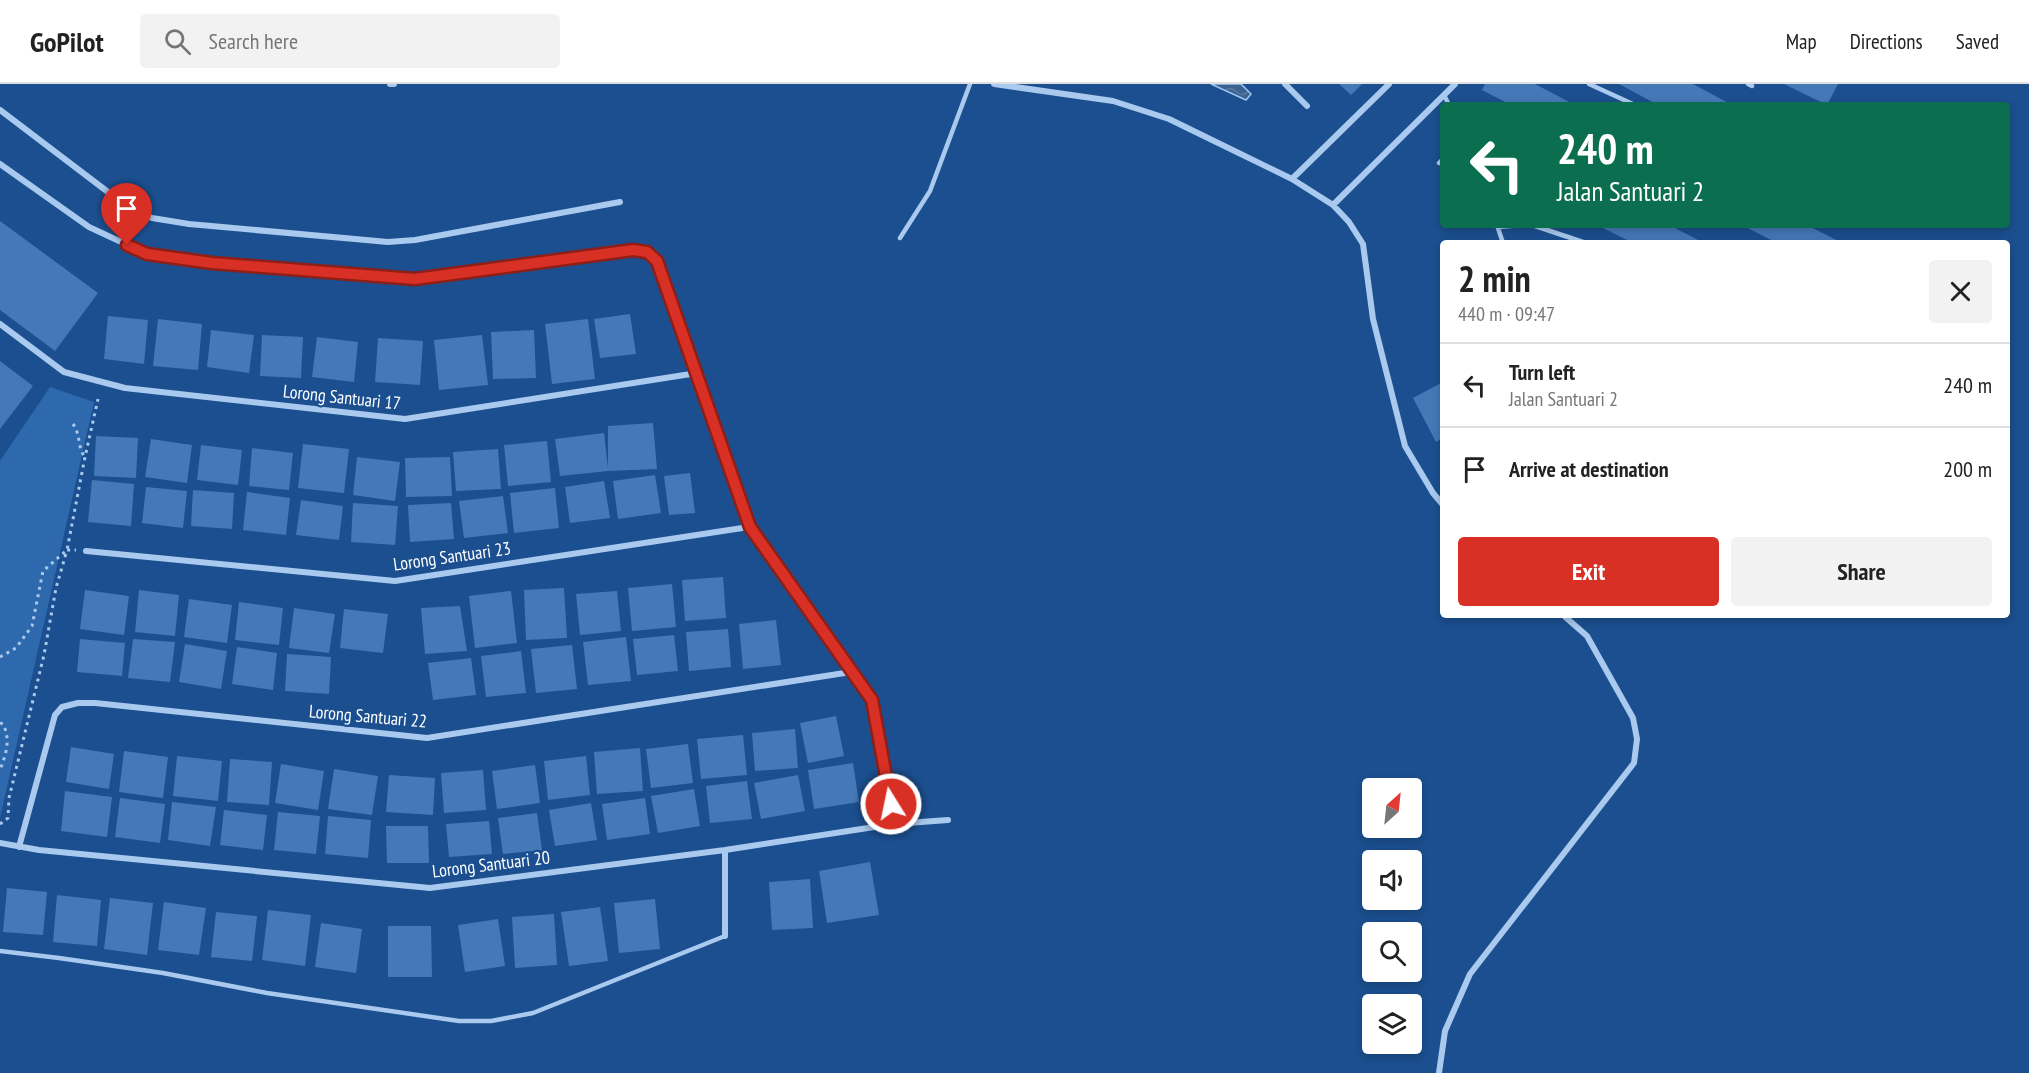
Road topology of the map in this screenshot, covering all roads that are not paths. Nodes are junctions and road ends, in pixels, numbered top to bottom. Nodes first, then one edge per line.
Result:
1 (970, 84) edge
2 (994, 84) edge
3 (1285, 84) edge
4 (1389, 84) edge
5 (1455, 84) edge
6 (1589, 84) edge
7 (1444, 95) junction
8 (1448, 102) edge
9 (1628, 102) edge
10 (1307, 106) dead end
11 (0, 110) edge
12 (0, 164) edge
13 (1292, 180) junction
14 (620, 202) dead end
15 (1333, 206) junction
16 (1541, 228) edge
17 (900, 238) dead end
18 (1577, 240) edge
19 (0, 324) edge
20 (697, 373) junction
21 (1440, 501) edge
22 (750, 527) junction
23 (86, 551) road end
24 (1566, 618) edge
25 (851, 672) junction
26 (948, 820) dead end
27 (894, 824) junction
28 (0, 843) edge
29 (19, 847) junction
30 (725, 850) junction
31 (725, 936) joint
32 (0, 951) edge
33 (1439, 1073) edge

1 - 17 lane
2 - 13 street
3 - 10 street
4 - 13 street
5 - 7 street
6 - 9 lane
7 - 8 lane
7 - 15 street
11 - 14 street
12 - 20 street
13 - 15 street
15 - 21 street
16 - 18 lane
19 - 20 street, Lorong Santuari 17
20 - 22 street
22 - 23 street, Lorong Santuari 23
22 - 25 street
24 - 33 street
25 - 27 street
25 - 29 street, Lorong Santuari 22
26 - 27 street, Lorong Santuari 20
27 - 30 street, Lorong Santuari 20
28 - 29 street, Lorong Santuari 20
29 - 30 street, Lorong Santuari 20
30 - 31 street
31 - 32 lane

